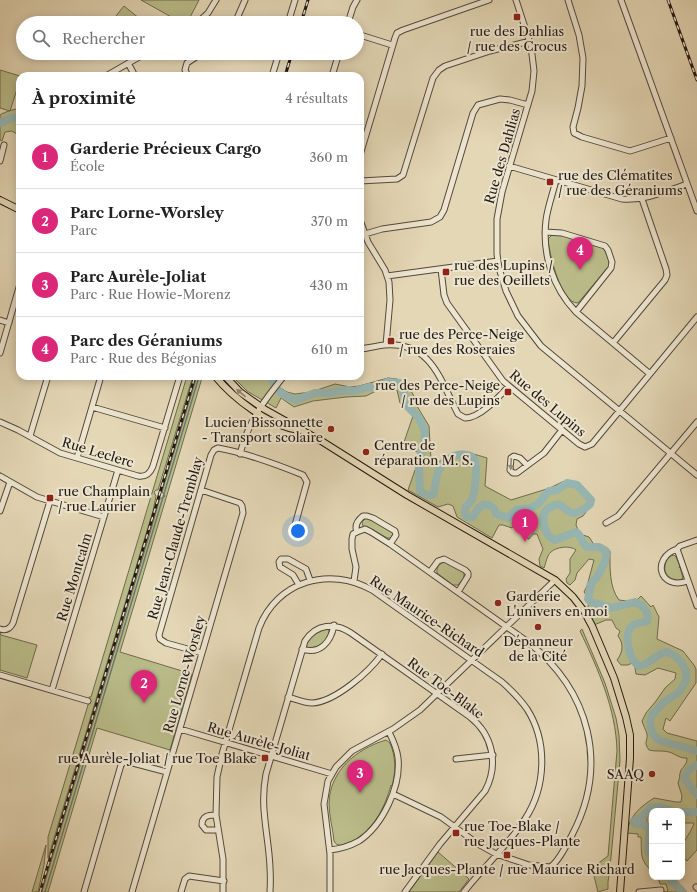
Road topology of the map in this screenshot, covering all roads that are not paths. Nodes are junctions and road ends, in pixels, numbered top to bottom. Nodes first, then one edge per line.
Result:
1 (216, 0) edge
2 (245, 0) edge
3 (295, 0) edge
4 (357, 0) edge
5 (489, 0) edge
6 (516, 0) edge
7 (568, 0) edge
8 (621, 0) edge
9 (206, 16) edge
10 (238, 16) edge
11 (290, 16) edge
12 (350, 16) edge
13 (364, 36) edge
14 (530, 41) junction
15 (392, 45) junction
16 (133, 60) edge
17 (192, 60) edge
18 (277, 60) edge
19 (337, 60) edge
20 (128, 63) junction
21 (113, 72) edge
22 (133, 72) edge
23 (186, 72) edge
24 (273, 72) edge
25 (333, 72) edge
26 (528, 105) junction
27 (364, 130) edge
28 (671, 138) junction
29 (4, 145) dead end
30 (0, 161) edge
31 (509, 166) junction
32 (556, 180) junction
33 (364, 181) edge
34 (687, 184) junction
35 (642, 199) junction
36 (0, 200) edge
37 (16, 208) edge
38 (697, 211) edge
39 (545, 232) junction
40 (365, 234) joint
41 (498, 261) junction
42 (440, 269) junction
43 (387, 276) junction
44 (16, 298) edge
45 (576, 312) junction
46 (697, 317) edge
47 (0, 320) edge
48 (9, 323) junction
49 (613, 343) junction
50 (386, 345) junction
51 (364, 348) edge
52 (0, 353) edge
53 (650, 374) junction
54 (47, 380) edge
55 (99, 380) edge
56 (177, 380) edge
57 (219, 380) edge
58 (229, 380) edge
59 (281, 380) edge
60 (509, 386) junction
61 (92, 407) junction
62 (259, 409) junction
63 (619, 411) junction
64 (0, 422) edge
65 (697, 422) edge
66 (165, 428) junction
67 (562, 430) junction
68 (30, 436) junction
69 (240, 454) junction
70 (671, 454) junction
71 (77, 458) junction
72 (527, 465) dead end
73 (118, 470) junction
74 (0, 476) edge
75 (697, 476) edge
76 (10, 482) junction
77 (201, 490) junction
78 (50, 501) junction
79 (0, 511) edge
80 (104, 517) junction
81 (606, 523) dead end
82 (295, 525) dead end
83 (357, 532) junction
84 (697, 540) edge
85 (390, 544) junction
86 (677, 549) junction
87 (430, 572) junction
88 (310, 580) junction
89 (555, 580) junction
90 (354, 581) junction
91 (688, 581) junction
92 (299, 585) junction
93 (458, 592) junction
94 (697, 606) edge
95 (334, 626) junction
96 (507, 627) junction
97 (0, 630) edge
98 (302, 649) junction
99 (202, 653) junction
100 (382, 654) junction
101 (473, 660) junction
102 (0, 676) edge
103 (52, 690) junction
104 (438, 694) junction
105 (288, 697) junction
106 (88, 701) dead end
107 (180, 729) junction
108 (389, 732) junction
109 (225, 742) junction
110 (271, 755) junction
111 (492, 755) junction
112 (456, 759) dead end
113 (167, 772) junction
114 (332, 774) junction
115 (393, 794) junction
116 (216, 815) junction
117 (455, 827) junction
118 (218, 830) junction
119 (330, 850) junction
120 (496, 854) junction
121 (224, 881) junction
122 (661, 890) dead end
123 (84, 892) edge
124 (132, 892) edge
125 (181, 892) edge
126 (223, 892) edge
127 (270, 892) edge
128 (330, 892) edge
129 (405, 892) edge
130 (464, 892) edge
131 (620, 892) edge
132 (639, 892) edge

1 - 9 street
2 - 10 street
3 - 11 street
4 - 12 street
5 - 15 street
6 - 14 street, Rue des Dahlias
7 - 28 street
8 - 28 street
13 - 15 street
14 - 26 street, Rue des Dahlias
14 - 33 street
15 - 27 street
16 - 20 street
17 - 23 street
18 - 24 street
19 - 25 street
20 - 21 street
20 - 22 street
26 - 31 street, Rue des Dahlias
26 - 40 street
28 - 34 street
29 - 30 street
31 - 32 street
31 - 41 street, Rue des Dahlias
32 - 35 street
32 - 39 street
34 - 35 street
34 - 38 street
35 - 49 street
36 - 37 main road
39 - 45 street
39 - 45 street
40 - 43 street
41 - 42 street
41 - 63 street, Rue des Dahlias
42 - 43 street
42 - 60 street, Rue des Lupins
43 - 50 street
44 - 48 street
45 - 49 street
46 - 53 street, Rue des Lupins
47 - 48 street
48 - 52 street
49 - 53 street
50 - 51 street
50 - 60 street
53 - 63 street, Rue des Lupins
54 - 68 street
55 - 61 street
56 - 66 street
57 - 62 main road
62 -> 58 main road
59 - 62 street
60 - 67 street, Rue des Lupins
61 - 66 street
61 - 71 street
62 - 69 street
62 - 89 main road
63 - 67 street, Rue des Lupins
63 - 70 street, Rue des Dahlias
64 - 68 street, Rue Leclerc
65 - 70 street
66 - 73 street, Rue Leclerc
67 - 72 street
68 - 71 street, Rue Leclerc
69 - 77 street, Rue Jean-Claude-Tremblay
69 - 82 street, Rue Jean-Claude-Tremblay
70 - 75 street, Rue des Dahlias
70 - 81 street
71 - 73 street, Rue Leclerc
73 - 80 street, Rue Montcalm
74 - 76 street
76 - 78 street
76 - 79 street
77 - 99 street, Rue Lorne-Worsley
77 - 99 street, Rue Jean-Claude-Tremblay
78 - 80 street
78 - 97 street
80 - 103 street, Rue Montcalm
83 - 85 street
83 - 85 street
83 - 90 street
84 - 86 street
85 - 87 street
86 - 91 street
86 - 91 street
87 - 93 street
87 - 93 street
88 - 90 street, Rue Maurice-Richard
88 - 92 street, Rue Maurice-Richard
88 - 92 street
89 - 96 street
89 - 131 main road
90 - 101 street, Rue Maurice-Richard
91 - 94 street
92 - 109 street, Rue Maurice-Richard
93 - 96 street
95 - 98 street
95 - 98 street
95 - 100 street, Rue Toe-Blake
96 - 101 street
96 - 120 street
98 - 105 street
99 - 107 street, Rue Lorne-Worsley
100 - 104 street, Rue Toe-Blake
100 - 105 street
101 - 104 street
101 - 120 street, Rue Maurice-Richard
102 - 103 street
103 - 106 street
104 - 108 street
104 - 111 street, Rue Toe-Blake
105 - 110 street
107 - 109 street, Rue Aurèle-Joliat
107 - 113 street, Rue Lorne-Worsley
108 - 114 street
108 - 115 street
109 - 110 street, Rue Aurèle-Joliat
109 - 116 street, Rue Maurice-Richard
110 - 114 street, Rue Aurèle-Joliat
110 - 127 street
111 - 112 street
111 - 117 street, Rue Toe-Blake
113 - 123 street
113 - 124 street, Rue Lorne-Worsley
114 - 119 street
115 - 117 street
115 - 119 street
116 - 118 street, Rue Maurice-Richard
116 - 118 street
117 - 120 street
117 - 129 street, Rue Toe-Blake
118 - 121 street, Rue Maurice-Richard
119 - 128 street
120 - 130 street, Rue Maurice-Richard
121 - 125 street
121 - 126 street, Rue Maurice-Richard
122 - 132 street

